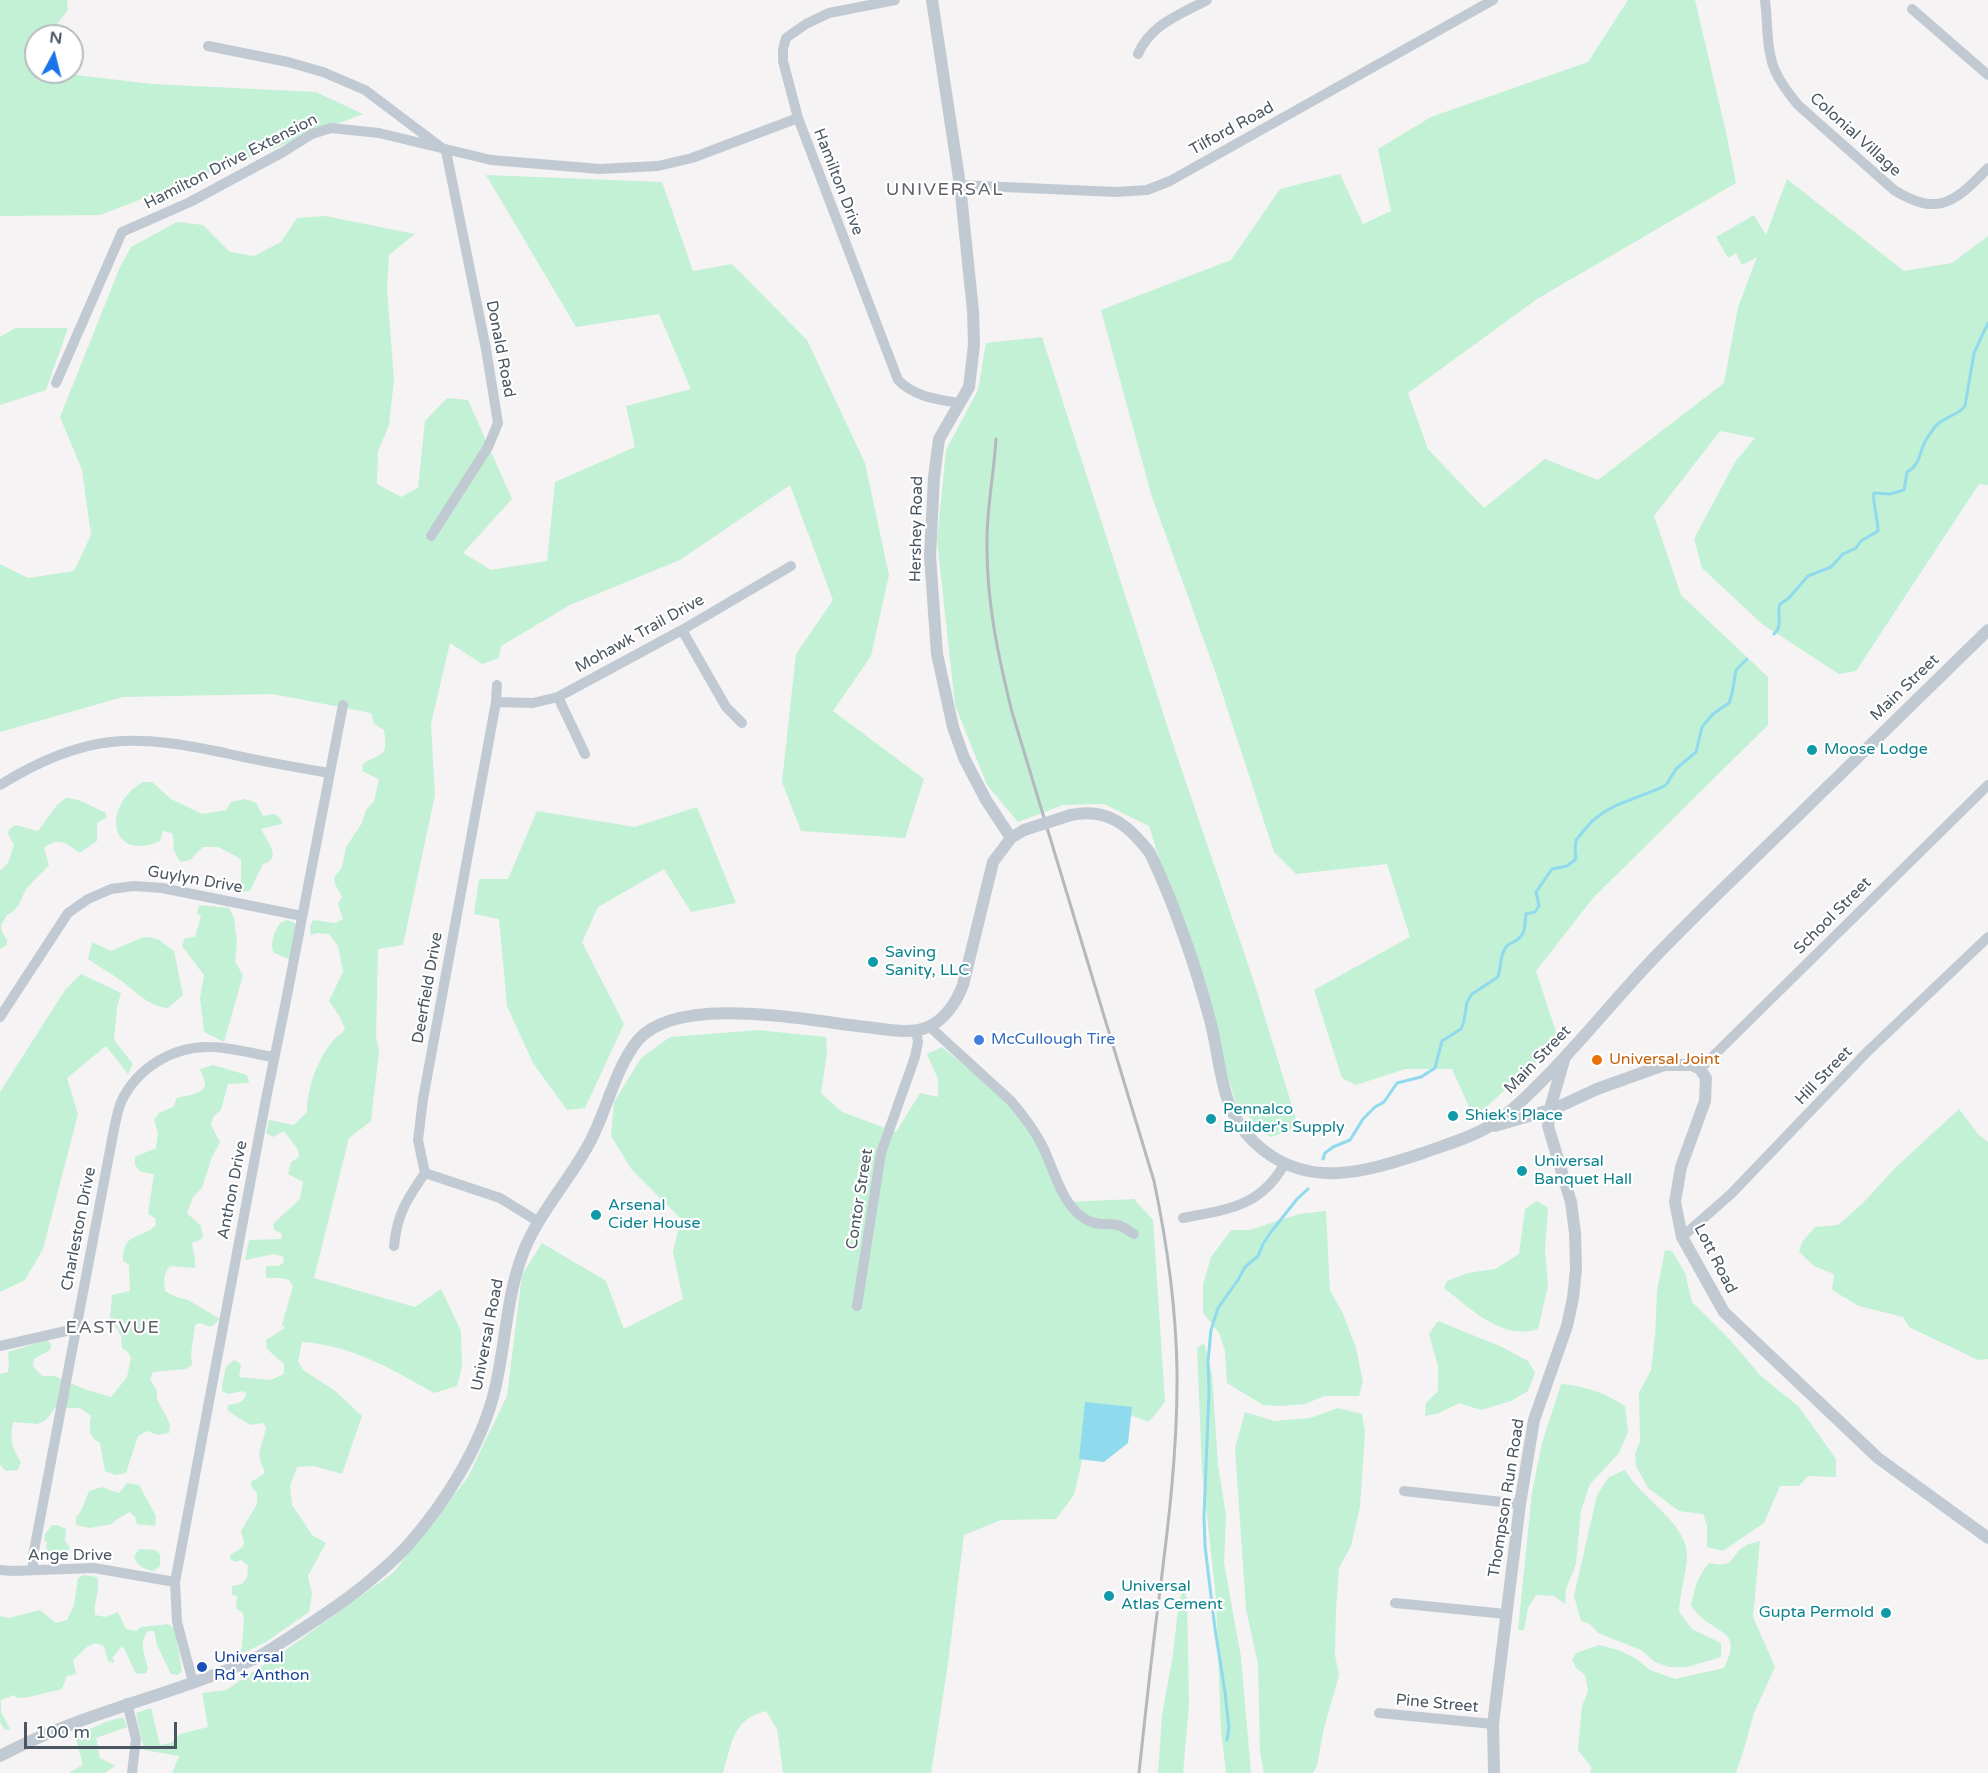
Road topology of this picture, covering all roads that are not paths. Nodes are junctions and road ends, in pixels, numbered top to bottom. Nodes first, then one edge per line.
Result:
1 (895, 0) edge
2 (932, 0) edge
3 (1207, 0) edge
4 (1493, 0) edge
5 (1765, 0) edge
6 (1912, 9) dead end
7 (208, 46) dead end
8 (1138, 54) dead end
9 (1988, 75) edge
10 (798, 118) junction
11 (446, 151) junction
12 (1988, 168) edge
13 (960, 185) junction
14 (56, 383) dead end
15 (958, 403) junction
16 (431, 536) dead end
17 (791, 566) dead end
18 (682, 630) junction
19 (1988, 630) edge
20 (497, 685) dead end
21 (558, 697) junction
22 (496, 702) junction
23 (343, 705) dead end
24 (742, 723) dead end
25 (585, 754) dead end
26 (329, 773) junction
27 (0, 785) edge
28 (1988, 785) edge
29 (1011, 838) junction
30 (302, 916) junction
31 (1988, 937) edge
32 (0, 1017) edge
33 (930, 1027) junction
34 (916, 1030) junction
35 (274, 1057) junction
36 (1565, 1059) junction
37 (1700, 1069) junction
38 (1550, 1109) junction
39 (1487, 1127) junction
40 (1285, 1163) junction
41 (425, 1173) junction
42 (1183, 1218) dead end
43 (539, 1222) junction
44 (1134, 1233) dead end
45 (1682, 1237) junction
46 (394, 1246) dead end
47 (857, 1306) dead end
48 (75, 1329) junction
49 (0, 1347) edge
50 (1404, 1491) dead end
51 (1520, 1504) junction
52 (1988, 1538) edge
53 (0, 1570) edge
54 (33, 1570) junction
55 (175, 1582) junction
56 (1395, 1603) dead end
57 (1506, 1614) junction
58 (193, 1682) junction
59 (127, 1703) junction
60 (1379, 1713) dead end
61 (1493, 1724) junction
62 (0, 1756) edge
63 (132, 1773) edge
64 (1494, 1773) edge

1 - 10 street, Hamilton Drive
2 - 13 street, Hershey Road
3 - 8 street
4 - 13 street, Tilford Road
5 - 12 street, Colonial Village
6 - 9 street
7 - 11 street, Hamilton Drive Extension
10 - 11 street, Hamilton Drive Extension
10 - 15 street, Hamilton Drive
11 - 14 street, Hamilton Drive Extension
11 - 16 street, Donald Road
13 - 15 street, Hershey Road
15 - 29 street, Hershey Road
17 - 18 street, Mohawk Trail Drive
18 - 21 street, Mohawk Trail Drive
18 - 24 street
19 - 36 street, Main Street
20 - 22 street, Deerfield Drive
21 - 22 street, Mohawk Trail Drive
21 - 25 street
22 - 41 street, Deerfield Drive
23 - 26 street, Anthon Drive
26 - 27 street
26 - 30 street, Anthon Drive
28 - 37 street, School Street
29 - 33 street
29 - 40 street, Main Street, bridge
30 - 32 street, Guylyn Drive
30 - 35 street, Anthon Drive
31 - 45 street, Hill Street
33 - 34 street, Universal Road
33 - 44 street
34 - 43 street, Universal Road
34 - 47 street, Contor Street
35 - 48 street, Charleston Drive
35 - 55 street, Anthon Drive
36 - 38 street, Thompson Run Road
36 - 39 street, Main Street
37 - 38 street
37 - 45 street, Lott Road
38 - 39 street
38 - 51 street, Thompson Run Road
39 - 40 street, Main Street
40 - 42 street
41 - 43 street
41 - 46 street
43 - 58 street, Universal Road
45 - 52 street, Lott Road
48 - 49 street
48 - 54 street, Charleston Drive
50 - 51 street
51 - 57 street, Thompson Run Road
53 - 54 street, Ange Drive
54 - 55 street, Ange Drive
55 - 58 street, Anthon Drive
56 - 57 street
57 - 61 street, Thompson Run Road
58 - 59 street, Universal Road
59 - 62 street, Universal Road
59 - 63 street
60 - 61 street, Pine Street
61 - 64 street, Thompson Run Road

